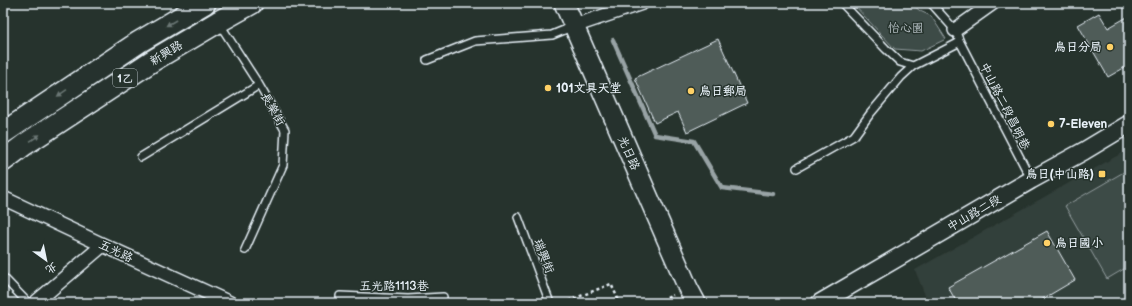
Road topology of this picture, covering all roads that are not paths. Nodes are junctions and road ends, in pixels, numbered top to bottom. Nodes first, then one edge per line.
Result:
1 (205, 3) edge
2 (252, 3) edge
3 (564, 3) edge
4 (642, 3) edge
5 (842, 3) edge
6 (931, 3) edge
7 (994, 3) edge
8 (218, 22) junction
9 (574, 26) junction
10 (957, 36) junction
11 (427, 60) dead end
12 (913, 66) junction
13 (259, 85) junction
14 (1129, 124) edge
15 (3, 133) edge
16 (141, 157) dead end
17 (3, 161) edge
18 (797, 168) dead end
19 (1031, 180) junction
20 (3, 198) edge
21 (518, 217) dead end
22 (103, 245) junction
23 (246, 250) dead end
24 (3, 277) edge
25 (340, 296) dead end
26 (28, 303) edge
27 (35, 303) edge
28 (230, 303) edge
29 (441, 303) edge
30 (550, 303) edge
31 (696, 303) edge
32 (820, 303) edge

1 -> 15 main road, 新興路 / 1乙
2 - 8 main road, 新興路 / 1乙
3 - 9 main road, 光日路
4 - 9 street
5 - 12 lane
6 - 10 lane, 中山路二段昌明巷
7 - 10 street
8 - 13 lane, 長樂街
17 -> 8 main road, 新興路 / 1乙
9 - 11 lane
9 - 31 main road, 光日路
10 - 12 lane
10 - 19 lane, 中山路二段昌明巷
12 - 18 lane
13 - 16 lane
13 - 23 lane, 長樂街
14 - 19 street, 中山路二段
19 - 32 street, 中山路二段
20 - 22 street, 五光路
21 - 30 lane, 瑞興街
22 - 27 street
22 - 28 street, 五光路
24 - 26 lane
25 - 29 lane, 五光路1113巷

